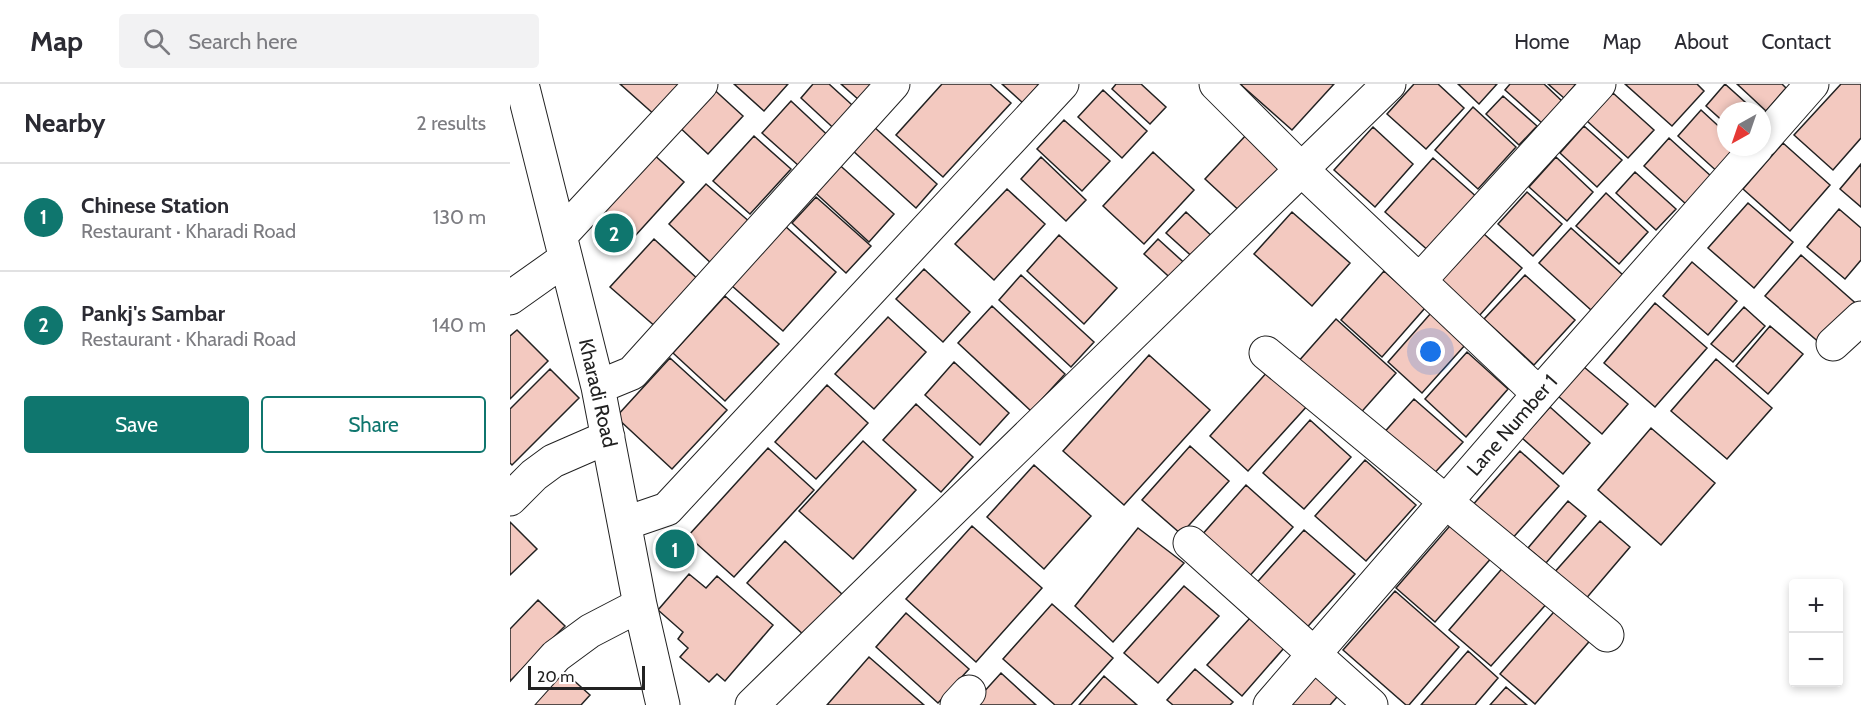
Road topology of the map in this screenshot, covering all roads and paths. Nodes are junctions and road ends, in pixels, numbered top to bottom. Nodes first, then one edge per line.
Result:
1 (701, 84) edge
2 (893, 84) edge
3 (1062, 84) edge
4 (1216, 84) edge
5 (1389, 84) edge
6 (1599, 84) edge
7 (1812, 84) edge
8 (520, 108) edge
9 (1771, 131) edge
10 (1749, 156) edge
11 (1301, 169) junction
12 (562, 248) junction
13 (1420, 280) junction
14 (510, 298) edge
15 (1861, 318) edge
16 (1833, 344) dead end
17 (1266, 353) dead end
18 (598, 387) junction
19 (1539, 394) junction
20 (608, 437) junction
21 (510, 499) edge
22 (1445, 502) junction
23 (626, 523) junction
24 (1190, 543) dead end
25 (640, 605) junction
26 (1607, 635) dead end
27 (1314, 654) junction
28 (512, 705) edge
29 (663, 705) edge
30 (752, 705) edge
31 (1270, 705) edge
32 (1371, 705) edge

1 - 12 street
2 - 18 street
3 - 23 street
4 - 11 street
5 - 11 street
6 - 13 street
7 - 9 street
8 - 12 street, Kharadi Road
10 - 19 street, Lane Number 1
11 - 13 street
11 - 30 street
12 - 14 street
12 - 18 street, Kharadi Road
13 - 19 street
15 - 16 street
17 - 22 street
18 - 20 street, Kharadi Road
19 - 22 street, Lane Number 1
20 - 21 street
20 - 23 street, Kharadi Road
22 - 26 street
22 - 27 street, Lane Number 1
23 - 25 street, Kharadi Road
24 - 27 street
25 - 28 street
25 - 29 street, Kharadi Road
27 - 31 street, Lane Number 1
27 - 32 street

